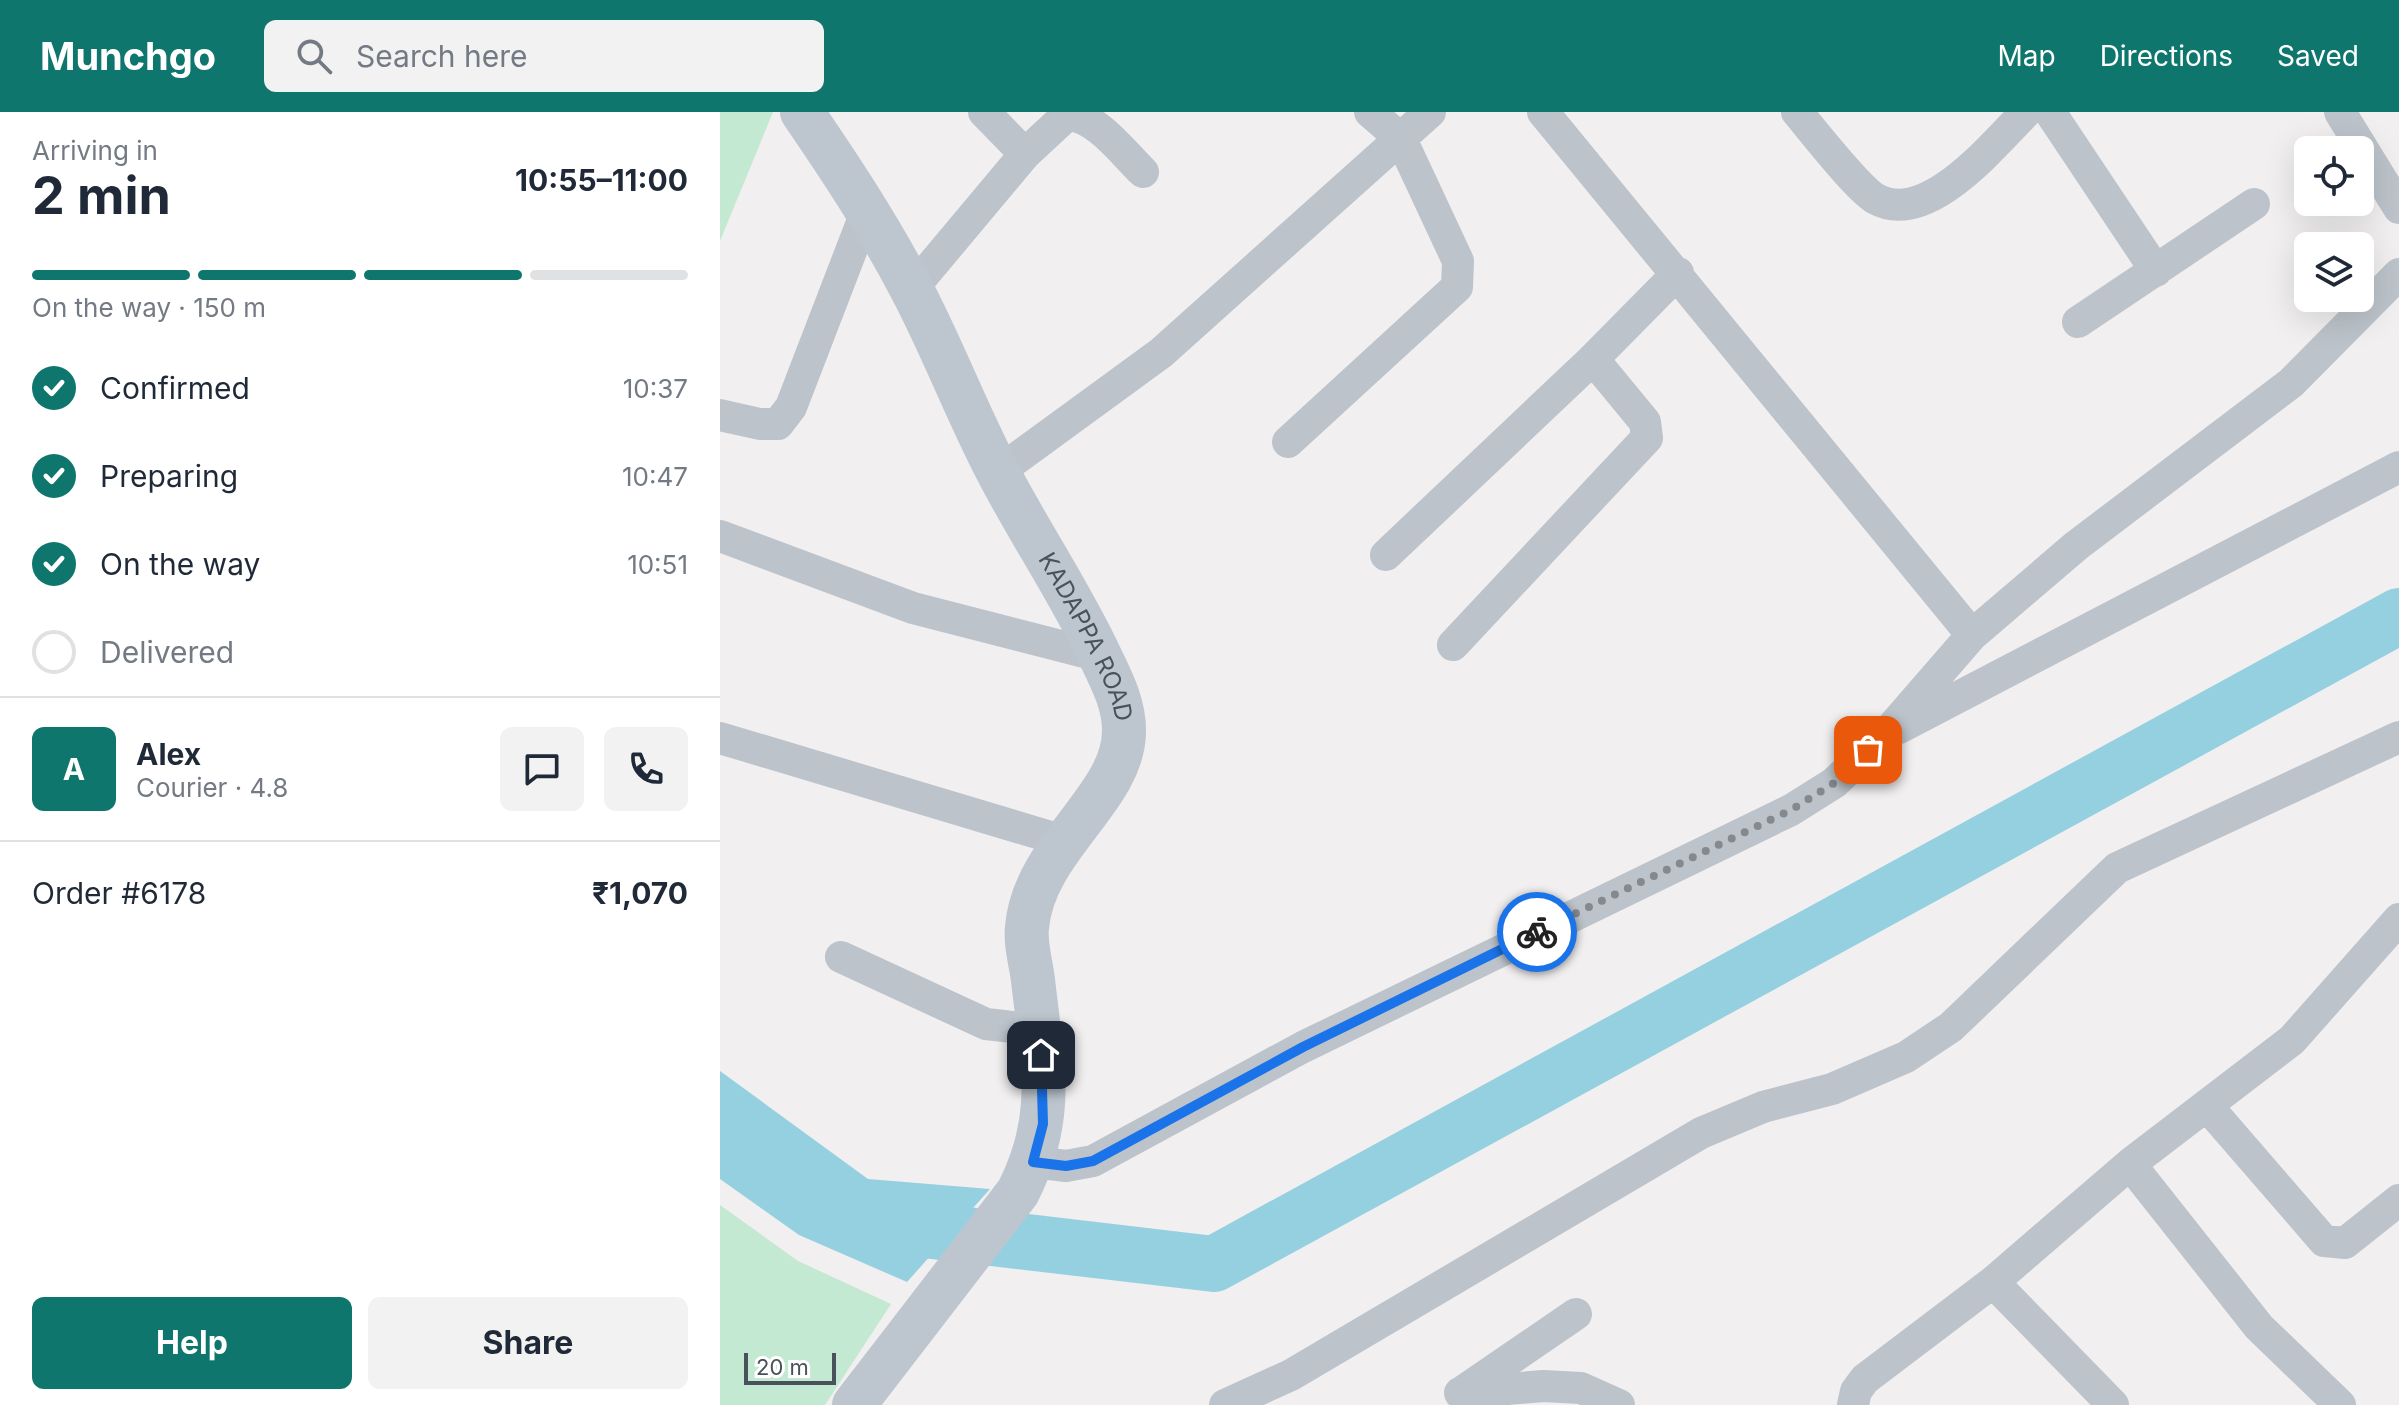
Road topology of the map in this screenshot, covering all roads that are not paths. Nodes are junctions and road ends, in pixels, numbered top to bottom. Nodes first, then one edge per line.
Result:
1 (802, 112) edge
2 (984, 112) edge
3 (1370, 112) edge
4 (1430, 112) edge
5 (1543, 112) edge
6 (2026, 112) edge
7 (2050, 112) edge
8 (2340, 112) edge
9 (1802, 114) edge
10 (1401, 139) junction
11 (1025, 154) junction
12 (1143, 172) dead end
13 (2254, 204) dead end
14 (868, 207) junction
15 (2399, 208) edge
16 (2156, 271) junction
17 (1678, 273) junction
18 (2399, 274) edge
19 (912, 289) junction
20 (2078, 322) dead end
21 (1593, 359) junction
22 (720, 415) edge
23 (1288, 442) dead end
24 (2399, 467) edge
25 (998, 472) junction
26 (720, 536) edge
27 (1386, 555) dead end
28 (1972, 635) junction
29 (1453, 645) dead end
30 (1100, 656) junction
31 (1886, 734) junction
32 (2399, 737) edge
33 (720, 738) edge
34 (1064, 841) junction
35 (2399, 919) edge
36 (841, 957) dead end
37 (1038, 1030) junction
38 (2208, 1107) junction
39 (2130, 1164) junction
40 (1025, 1177) junction
41 (2399, 1200) edge
42 (1993, 1282) junction
43 (1576, 1314) dead end
44 (1451, 1399) edge
45 (854, 1405) edge
46 (1225, 1405) edge
47 (1619, 1405) edge
48 (1853, 1405) edge
49 (2113, 1405) edge
50 (2340, 1405) edge

1 - 14 main road, KADAPPA ROAD
2 - 11 street
3 - 10 street
4 - 10 street
5 - 17 street
6 - 9 street
7 - 16 street
8 - 15 street
10 - 23 street
10 - 25 street
11 - 12 street
11 - 19 street
13 - 16 street
14 - 19 main road, KADAPPA ROAD
14 - 22 street
16 - 20 street
17 - 21 street
17 - 28 street
18 - 28 street
19 - 25 main road, KADAPPA ROAD
21 - 27 street
21 - 29 street
24 - 31 street
25 - 30 main road, KADAPPA ROAD
26 - 30 street
28 - 31 street
30 - 34 main road, KADAPPA ROAD
31 - 40 street
32 - 46 street
33 - 34 street
34 - 37 main road, KADAPPA ROAD
35 - 38 street
36 - 37 street
37 - 40 main road, KADAPPA ROAD
38 - 39 street
38 - 41 street
39 - 42 street
39 - 50 street
40 - 45 main road
42 - 48 street
42 - 49 street
43 - 44 street
44 - 47 street

